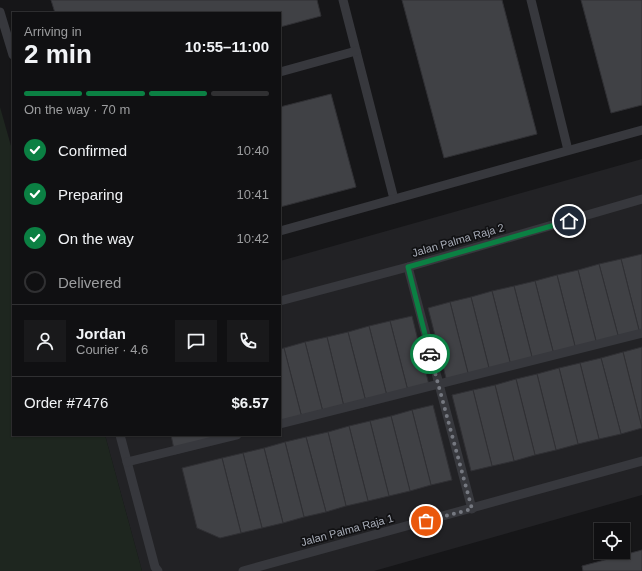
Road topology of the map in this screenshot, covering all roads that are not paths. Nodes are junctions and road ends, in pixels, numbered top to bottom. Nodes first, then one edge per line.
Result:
1 (343, 0) edge
2 (531, 0) edge
3 (0, 12) edge
4 (356, 51) junction
5 (12, 52) edge
6 (281, 72) edge
7 (642, 130) edge
8 (568, 150) junction
9 (394, 199) junction
10 (642, 200) edge
11 (281, 231) edge
12 (408, 267) junction
13 (281, 301) edge
14 (642, 333) edge
15 (438, 385) junction
16 (281, 424) edge
17 (120, 436) edge
18 (233, 436) edge
19 (642, 461) edge
20 (127, 462) junction
21 (472, 509) junction
22 (158, 571) edge
23 (243, 571) edge

1 - 4 lane
2 - 8 lane
3 - 5 lane
4 - 6 lane
4 - 9 lane
7 - 8 lane
8 - 9 lane
9 - 11 lane
10 - 12 lane, Jalan Palma Raja 2
12 - 13 lane, Jalan Palma Raja 2
12 - 15 lane
14 - 15 lane
15 - 16 lane
15 - 21 lane
17 - 20 lane
18 - 20 lane
19 - 21 lane, Jalan Palma Raja 1
20 - 22 lane
21 - 23 lane, Jalan Palma Raja 1

